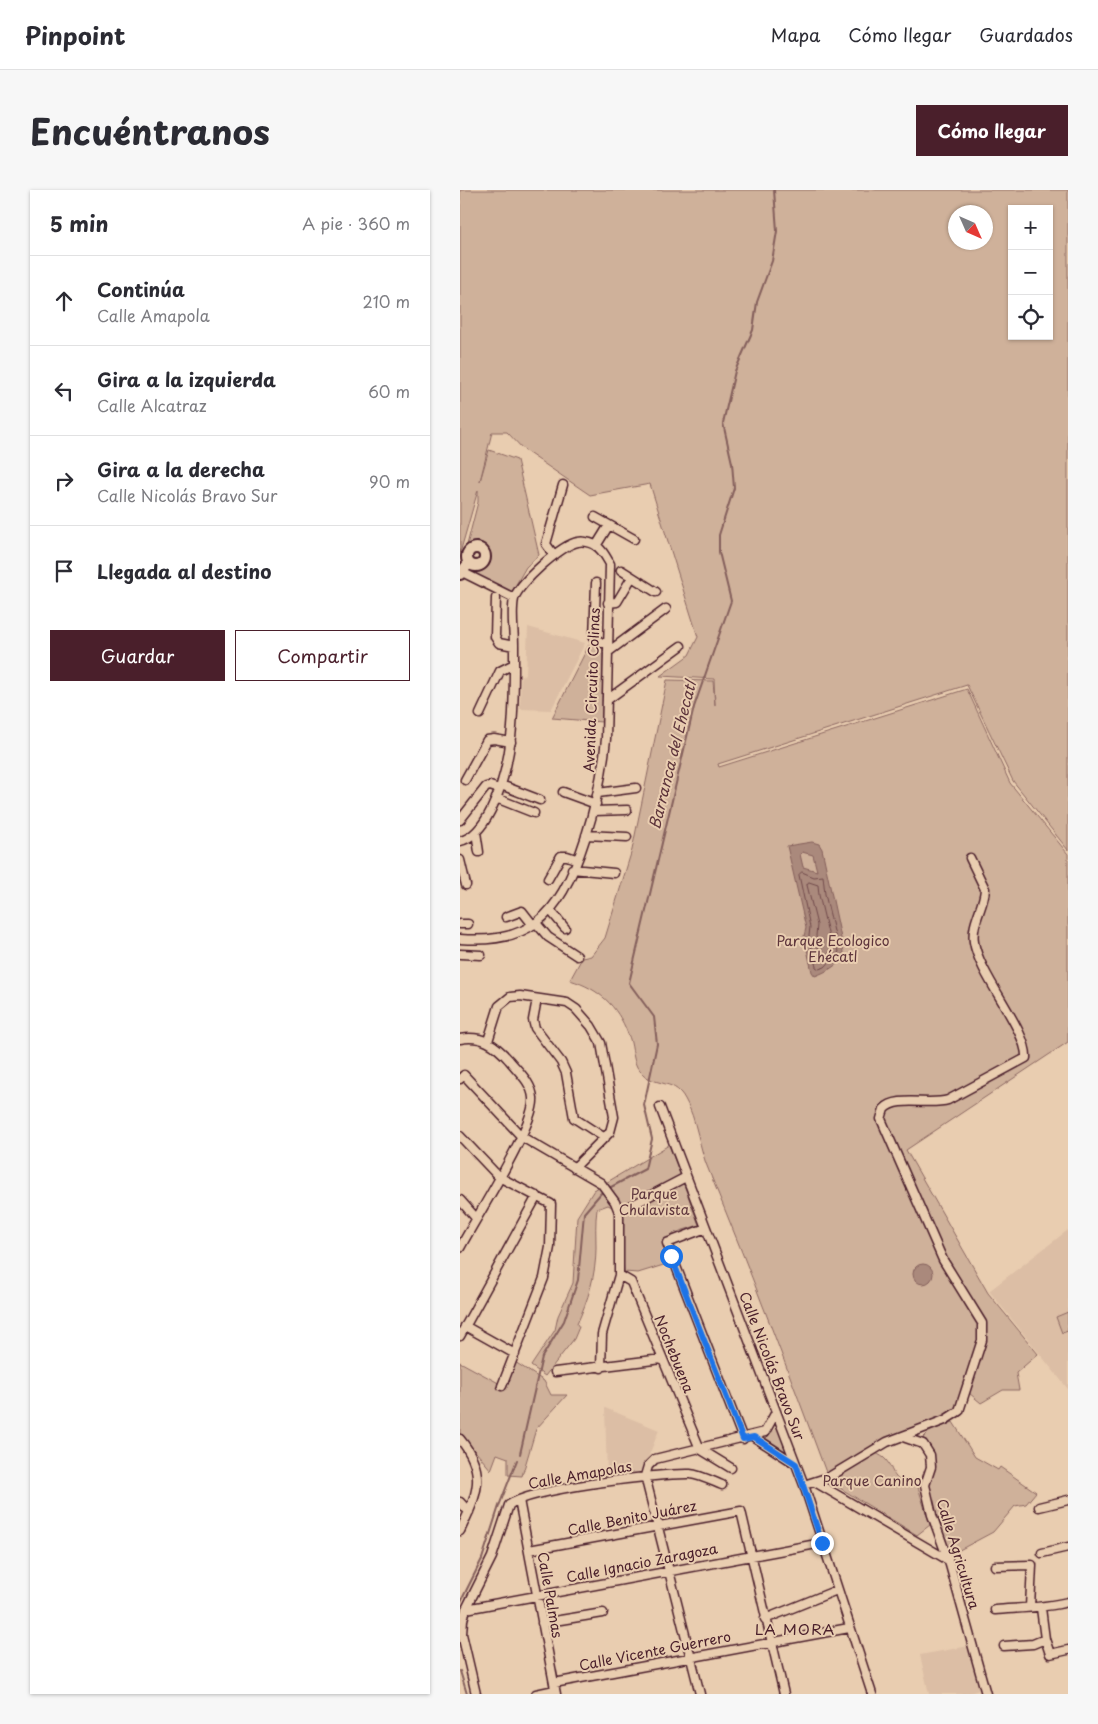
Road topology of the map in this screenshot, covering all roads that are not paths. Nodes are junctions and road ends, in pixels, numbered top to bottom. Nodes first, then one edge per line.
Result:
1 (563, 485) dead end
2 (595, 517) dead end
3 (610, 525) junction
4 (634, 539) dead end
5 (596, 546) junction
6 (554, 555) junction
7 (469, 563) dead end
8 (621, 570) dead end
9 (461, 573) edge
10 (632, 577) junction
11 (596, 583) dead end
12 (656, 592) dead end
13 (496, 598) dead end
14 (514, 598) junction
15 (608, 603) junction
16 (666, 609) dead end
17 (608, 643) junction
18 (514, 646) junction
19 (680, 646) dead end
20 (608, 652) junction
21 (514, 664) junction
22 (607, 700) junction
23 (480, 714) dead end
24 (511, 742) junction
25 (465, 780) dead end
26 (500, 787) junction
27 (636, 788) dead end
28 (562, 792) dead end
29 (598, 792) junction
30 (496, 798) junction
31 (540, 800) dead end
32 (595, 807) junction
33 (627, 810) dead end
34 (534, 813) dead end
35 (460, 820) edge
36 (476, 832) junction
37 (586, 835) junction
38 (627, 837) dead end
39 (460, 841) edge
40 (480, 852) dead end
41 (970, 858) dead end
42 (460, 860) edge
43 (576, 860) junction
44 (572, 869) junction
45 (614, 872) dead end
46 (548, 879) dead end
47 (466, 885) dead end
48 (550, 910) junction
49 (506, 917) dead end
50 (535, 924) junction
51 (565, 928) dead end
52 (460, 939) edge
53 (460, 954) edge
54 (481, 954) dead end
55 (577, 956) dead end
56 (537, 999) junction
57 (460, 1039) edge
58 (488, 1041) junction
59 (460, 1079) edge
60 (660, 1107) dead end
61 (460, 1136) edge
62 (522, 1137) junction
63 (605, 1138) junction
64 (574, 1168) junction
65 (499, 1177) junction
66 (686, 1177) junction
67 (537, 1196) junction
68 (460, 1200) edge
69 (619, 1212) junction
70 (476, 1218) junction
71 (706, 1228) junction
72 (460, 1248) edge
73 (619, 1274) junction
74 (465, 1326) junction
75 (460, 1336) edge
76 (515, 1354) junction
77 (662, 1359) junction
78 (601, 1368) junction
79 (555, 1372) dead end
80 (502, 1386) dead end
81 (776, 1412) junction
82 (922, 1428) junction
83 (902, 1436) junction
84 (754, 1437) junction
85 (460, 1439) edge
86 (743, 1439) junction
87 (923, 1444) junction
88 (700, 1449) junction
89 (796, 1464) junction
90 (731, 1468) dead end
91 (645, 1476) junction
92 (815, 1482) junction
93 (722, 1485) dead end
94 (804, 1485) junction
95 (519, 1500) junction
96 (1068, 1500) edge
97 (460, 1502) edge
98 (1039, 1508) dead end
99 (469, 1512) junction
100 (658, 1526) junction
101 (460, 1531) edge
102 (939, 1535) junction
103 (822, 1543) junction
104 (1068, 1547) edge
105 (929, 1549) junction
106 (529, 1550) junction
107 (1042, 1553) dead end
108 (750, 1556) junction
109 (948, 1560) junction
110 (995, 1566) dead end
111 (669, 1571) junction
112 (837, 1590) junction
113 (537, 1596) junction
114 (1068, 1602) edge
115 (1030, 1607) junction
116 (466, 1608) junction
117 (1041, 1608) junction
118 (995, 1610) dead end
119 (603, 1613) dead end
120 (765, 1619) junction
121 (542, 1623) junction
122 (849, 1628) junction
123 (1045, 1639) junction
124 (770, 1642) junction
125 (1004, 1646) dead end
126 (1068, 1650) edge
127 (690, 1657) junction
128 (555, 1689) edge
129 (476, 1694) edge
130 (536, 1694) edge
131 (700, 1694) edge
132 (784, 1694) edge
133 (872, 1694) edge
134 (986, 1694) edge

1 - 6 street
2 - 3 street
3 - 4 street
3 - 5 street
5 - 6 street
5 - 15 street, Avenida Circuito Colinas
6 - 14 street
7 - 9 main road
8 - 10 street
9 - 14 street
10 - 12 street
10 - 15 street
11 - 17 street
13 - 18 street
14 - 18 street
15 - 17 street, Avenida Circuito Colinas
16 - 20 street
17 - 20 street, Avenida Circuito Colinas
18 - 21 street
19 - 22 street
20 - 22 street, Avenida Circuito Colinas
21 - 23 street
21 - 24 street
22 - 29 street, Avenida Circuito Colinas
24 - 25 street
24 - 26 street
26 - 30 street
26 - 31 street
26 - 35 street
27 - 29 street
28 - 32 street
29 - 32 street, Avenida Circuito Colinas
30 - 34 street
30 - 36 street
32 - 33 street
32 - 37 street, Avenida Circuito Colinas
36 - 39 street
36 - 40 street
37 - 38 street
37 - 43 street, Avenida Circuito Colinas
41 - 82 street
42 - 47 street
43 - 44 street, Avenida Circuito Colinas
43 - 46 street
44 - 45 street
44 - 48 street, Avenida Circuito Colinas
48 - 50 street, Avenida Circuito Colinas
48 - 51 street
49 - 50 street
50 - 52 street, Avenida Circuito Colinas
50 - 55 street
53 - 54 street
56 - 58 street
56 - 63 street
56 - 63 street
57 - 58 street
58 - 62 street
59 - 62 street
60 - 66 street, Calle Nicolás Bravo Sur
61 - 65 street
62 - 64 street
62 - 65 street
63 - 64 street
64 - 69 street
65 - 67 street
65 - 70 street
66 - 69 street
66 - 71 street, Calle Nicolás Bravo Sur
67 - 74 street
67 - 76 street
68 - 70 street
69 - 73 street
70 - 72 street
71 - 81 street, Calle Nicolás Bravo Sur
71 - 86 street
73 - 77 street, Nochebuena
73 - 78 street
74 - 75 street
74 - 76 street
76 - 80 street
77 - 78 street
77 - 88 street, Nochebuena
78 - 79 street
81 - 84 street
81 - 89 street, Calle Nicolás Bravo Sur
82 - 83 street
82 - 87 street, Calle Agricultura
83 - 87 street
83 - 92 street
84 - 86 street
84 - 89 street
85 - 99 street
86 - 88 street
87 - 102 street, Calle Agricultura
88 - 90 street
88 - 91 street
89 - 94 street, Calle Nicolás Bravo Sur
91 - 93 street, Calle Amapolas
91 - 95 street, Calle Amapolas
91 - 100 street
92 - 94 street
92 - 105 street
94 - 103 street, Calle Nicolás Bravo Sur
95 - 106 street, Calle Palmas
95 - 116 street
96 - 98 street
97 - 99 street
99 - 101 street
100 - 106 street, Calle Benito Juárez
100 - 108 street, Calle Benito Juárez
100 - 111 street
102 - 105 street
102 - 109 street, Calle Agricultura
103 - 108 street, Calle Ignacio Zaragoza
103 - 112 street, Calle Nicolás Bravo Sur
104 - 107 street
105 - 109 street
106 - 113 street, Calle Palmas
108 - 111 street, Calle Ignacio Zaragoza
108 - 120 street
109 - 134 street, Calle Agricultura
110 - 115 street
111 - 113 street, Calle Ignacio Zaragoza
111 - 127 street
112 - 120 street
112 - 122 street, Calle Nicolás Bravo Sur
113 - 116 street, Calle Ignacio Zaragoza
113 - 121 street, Calle Palmas
114 - 117 street
115 - 117 street
115 - 118 street
116 - 129 street
117 - 123 street
119 - 121 street
120 - 124 street
121 - 128 street, Calle Palmas
122 - 124 street, Calle Vicente Guerrero
122 - 133 street, Calle Nicolás Bravo Sur
123 - 125 street
123 - 126 street
124 - 127 street, Calle Vicente Guerrero
124 - 132 street
127 - 128 street, Calle Vicente Guerrero
127 - 131 street
128 - 130 street, Calle Vicente Guerrero

